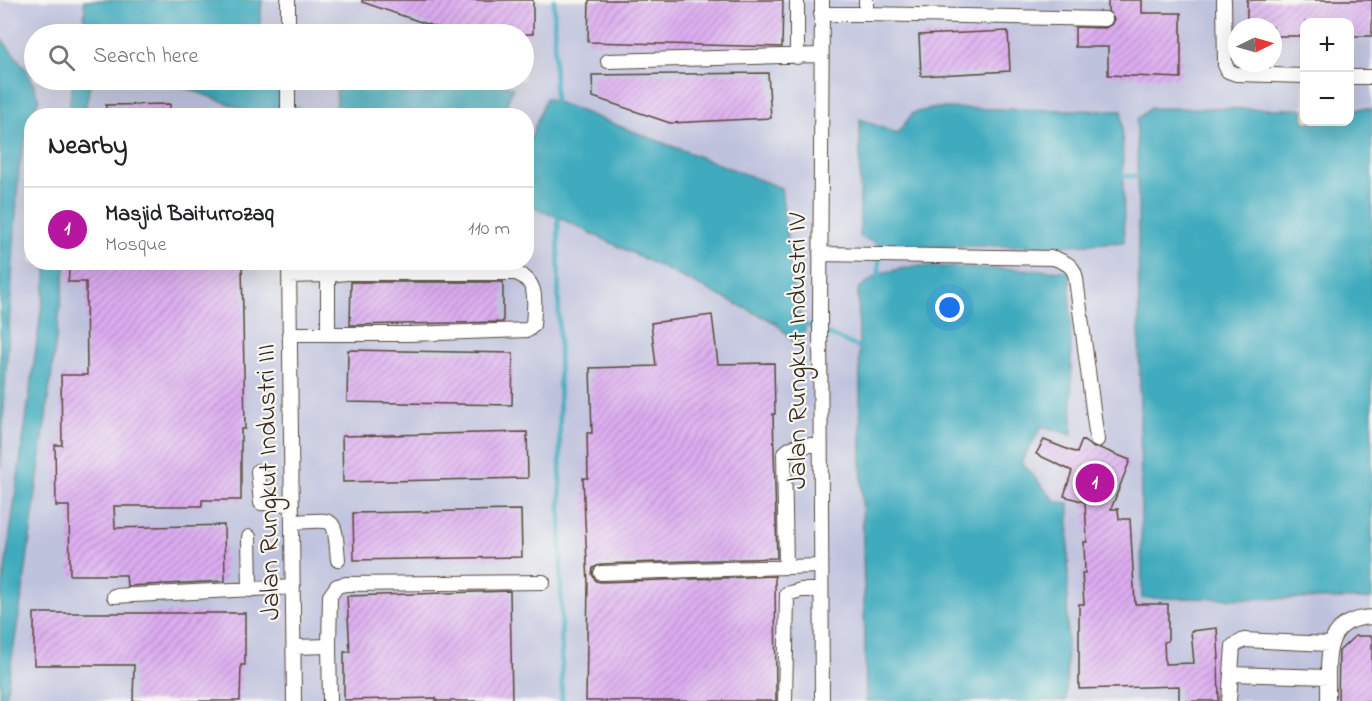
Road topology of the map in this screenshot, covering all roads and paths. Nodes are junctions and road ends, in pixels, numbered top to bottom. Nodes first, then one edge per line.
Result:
1 (288, 0) edge
2 (797, 0) edge
3 (822, 0) edge
4 (1224, 0) edge
5 (866, 7) edge
6 (821, 14) junction
7 (1105, 19) dead end
8 (288, 24) edge
9 (821, 55) junction
10 (797, 57) junction
11 (608, 61) dead end
12 (1300, 76) edge
13 (1354, 77) edge
14 (1372, 77) edge
15 (288, 90) edge
16 (288, 108) edge
17 (820, 254) junction
18 (289, 270) edge
19 (296, 270) edge
20 (328, 275) junction
21 (289, 334) junction
22 (328, 334) junction
23 (1097, 440) dead end
24 (820, 445) junction
25 (258, 471) dead end
26 (292, 504) junction
27 (292, 522) junction
28 (249, 537) dead end
29 (338, 560) dead end
30 (820, 566) junction
31 (786, 567) junction
32 (601, 573) dead end
33 (543, 582) dead end
34 (293, 587) junction
35 (250, 590) junction
36 (820, 590) junction
37 (114, 596) dead end
38 (1372, 617) edge
39 (1329, 644) junction
40 (329, 645) junction
41 (294, 647) junction
42 (1231, 674) junction
43 (1329, 677) junction
44 (294, 701) edge
45 (330, 701) edge
46 (785, 701) edge
47 (822, 701) edge
48 (1229, 701) edge
49 (1328, 701) edge

1 - 8 street
2 - 10 street
3 - 6 street, Jalan Rungkut Industri IV
4 - 12 street
5 - 6 street
5 - 7 street
6 - 9 street, Jalan Rungkut Industri IV
9 - 10 street
9 - 17 street, Jalan Rungkut Industri IV
10 - 11 street
13 - 14 street
15 - 16 street
17 - 23 street
17 - 24 street, Jalan Rungkut Industri IV
18 - 21 street, Jalan Rungkut Industri III
19 - 20 street
20 - 22 street
20 - 22 street
21 - 22 street
21 - 26 street, Jalan Rungkut Industri III
24 - 30 street, Jalan Rungkut Industri IV
24 - 31 street
25 - 26 street
26 - 27 street, Jalan Rungkut Industri III
27 - 29 street
27 - 34 street, Jalan Rungkut Industri III
28 - 35 street
30 - 31 street
30 - 36 street, Jalan Rungkut Industri IV
31 - 32 street
33 - 40 street
34 - 35 street
34 - 41 street, Jalan Rungkut Industri III
35 - 37 street
36 - 46 street
36 - 47 street, Jalan Rungkut Industri IV
38 - 39 street
39 - 42 street
39 - 43 street
40 - 41 street
40 - 45 street
41 - 44 street, Jalan Rungkut Industri III
42 - 43 street
42 - 48 street
43 - 49 street

